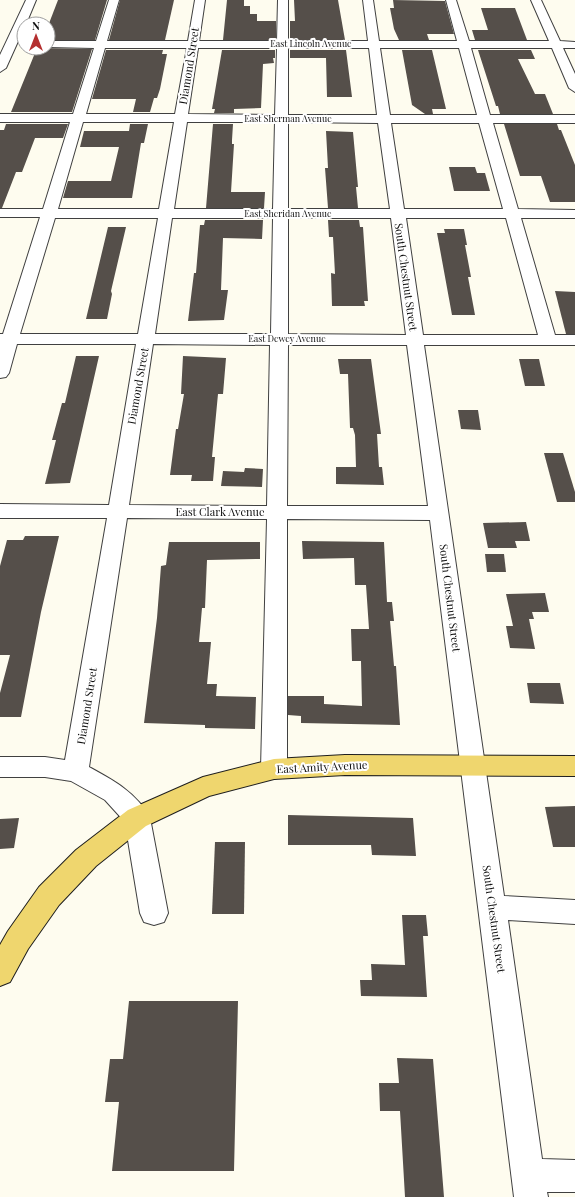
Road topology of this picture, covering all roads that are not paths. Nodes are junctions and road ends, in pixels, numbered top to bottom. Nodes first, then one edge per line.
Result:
1 (31, 0) edge
2 (114, 0) edge
3 (200, 0) edge
4 (283, 0) edge
5 (368, 0) edge
6 (451, 0) edge
7 (536, 0) edge
8 (5, 44) edge
9 (16, 44) edge
10 (56, 44) edge
11 (100, 44) junction
12 (192, 44) junction
13 (283, 44) junction
14 (374, 45) junction
15 (464, 45) junction
16 (556, 45) junction
17 (575, 45) edge
18 (0, 68) edge
19 (575, 88) edge
20 (0, 118) edge
21 (76, 118) junction
22 (181, 119) junction
23 (282, 119) junction
24 (385, 119) junction
25 (486, 119) junction
26 (575, 119) edge
27 (0, 214) edge
28 (49, 214) junction
29 (166, 214) junction
30 (279, 214) junction
31 (397, 214) junction
32 (511, 214) junction
33 (575, 214) edge
34 (5, 339) edge
35 (146, 339) junction
36 (278, 339) junction
37 (415, 340) junction
38 (548, 340) junction
39 (575, 340) edge
40 (0, 372) edge
41 (0, 511) edge
42 (117, 511) junction
43 (278, 512) junction
44 (439, 513) junction
45 (472, 765) junction
46 (575, 766) edge
47 (0, 767) edge
48 (274, 769) junction
49 (76, 772) junction
50 (137, 818) junction
51 (492, 907) junction
52 (575, 912) edge
53 (154, 913) dead end
54 (0, 973) edge
55 (575, 1176) edge
56 (529, 1186) edge

1 - 8 street
2 - 11 street
3 - 12 street, Diamond Street
4 - 13 street
5 - 14 street, South Chestnut Street
6 - 15 street
7 - 16 street
8 - 9 street
8 - 18 street
10 - 11 street, East Lincoln Avenue
11 - 12 street, East Lincoln Avenue
11 - 21 street
12 - 13 street, East Lincoln Avenue
12 - 22 street, Diamond Street
13 - 14 street, East Lincoln Avenue
13 - 23 street
14 - 15 street, East Lincoln Avenue
14 - 24 street, South Chestnut Street
15 - 16 street, East Lincoln Avenue
15 - 25 street
16 - 17 street, East Lincoln Avenue
16 - 19 street
20 - 21 street, East Sherman Avenue
21 - 22 street, East Sherman Avenue
21 - 28 street
22 - 23 street, East Sherman Avenue
22 - 29 street, Diamond Street
23 - 24 street, East Sherman Avenue
23 - 30 street
24 - 25 street, East Sherman Avenue
24 - 31 street, South Chestnut Street
25 - 26 street, East Sherman Avenue
25 - 32 street
27 - 28 street, East Sheridan Avenue
28 - 29 street, East Sheridan Avenue
28 - 34 street
29 - 30 street, East Sheridan Avenue
29 - 35 street, Diamond Street
30 - 31 street, East Sheridan Avenue
30 - 36 street
31 - 32 street, East Sheridan Avenue
31 - 37 street, South Chestnut Street
32 - 33 street, East Sheridan Avenue
32 - 38 street
34 - 35 street, East Dewey Avenue
34 - 40 street
35 - 36 street, East Dewey Avenue
35 - 42 street, Diamond Street
36 - 37 street, East Dewey Avenue
36 - 43 street
37 - 38 street, East Dewey Avenue
37 - 44 street, South Chestnut Street
38 - 39 street, East Dewey Avenue
41 - 42 street, East Clark Avenue
42 - 43 street, East Clark Avenue
42 - 49 street, Diamond Street
43 - 44 street, East Clark Avenue
43 - 48 street
44 - 45 street, South Chestnut Street
45 - 46 main road, East Amity Avenue
45 - 48 main road, East Amity Avenue
45 - 51 street, South Chestnut Street
47 - 49 street
48 - 50 main road, East Amity Avenue
49 - 50 street
50 - 53 street
50 - 54 main road
51 - 52 street
51 - 56 street, South Chestnut Street
55 - 56 street

